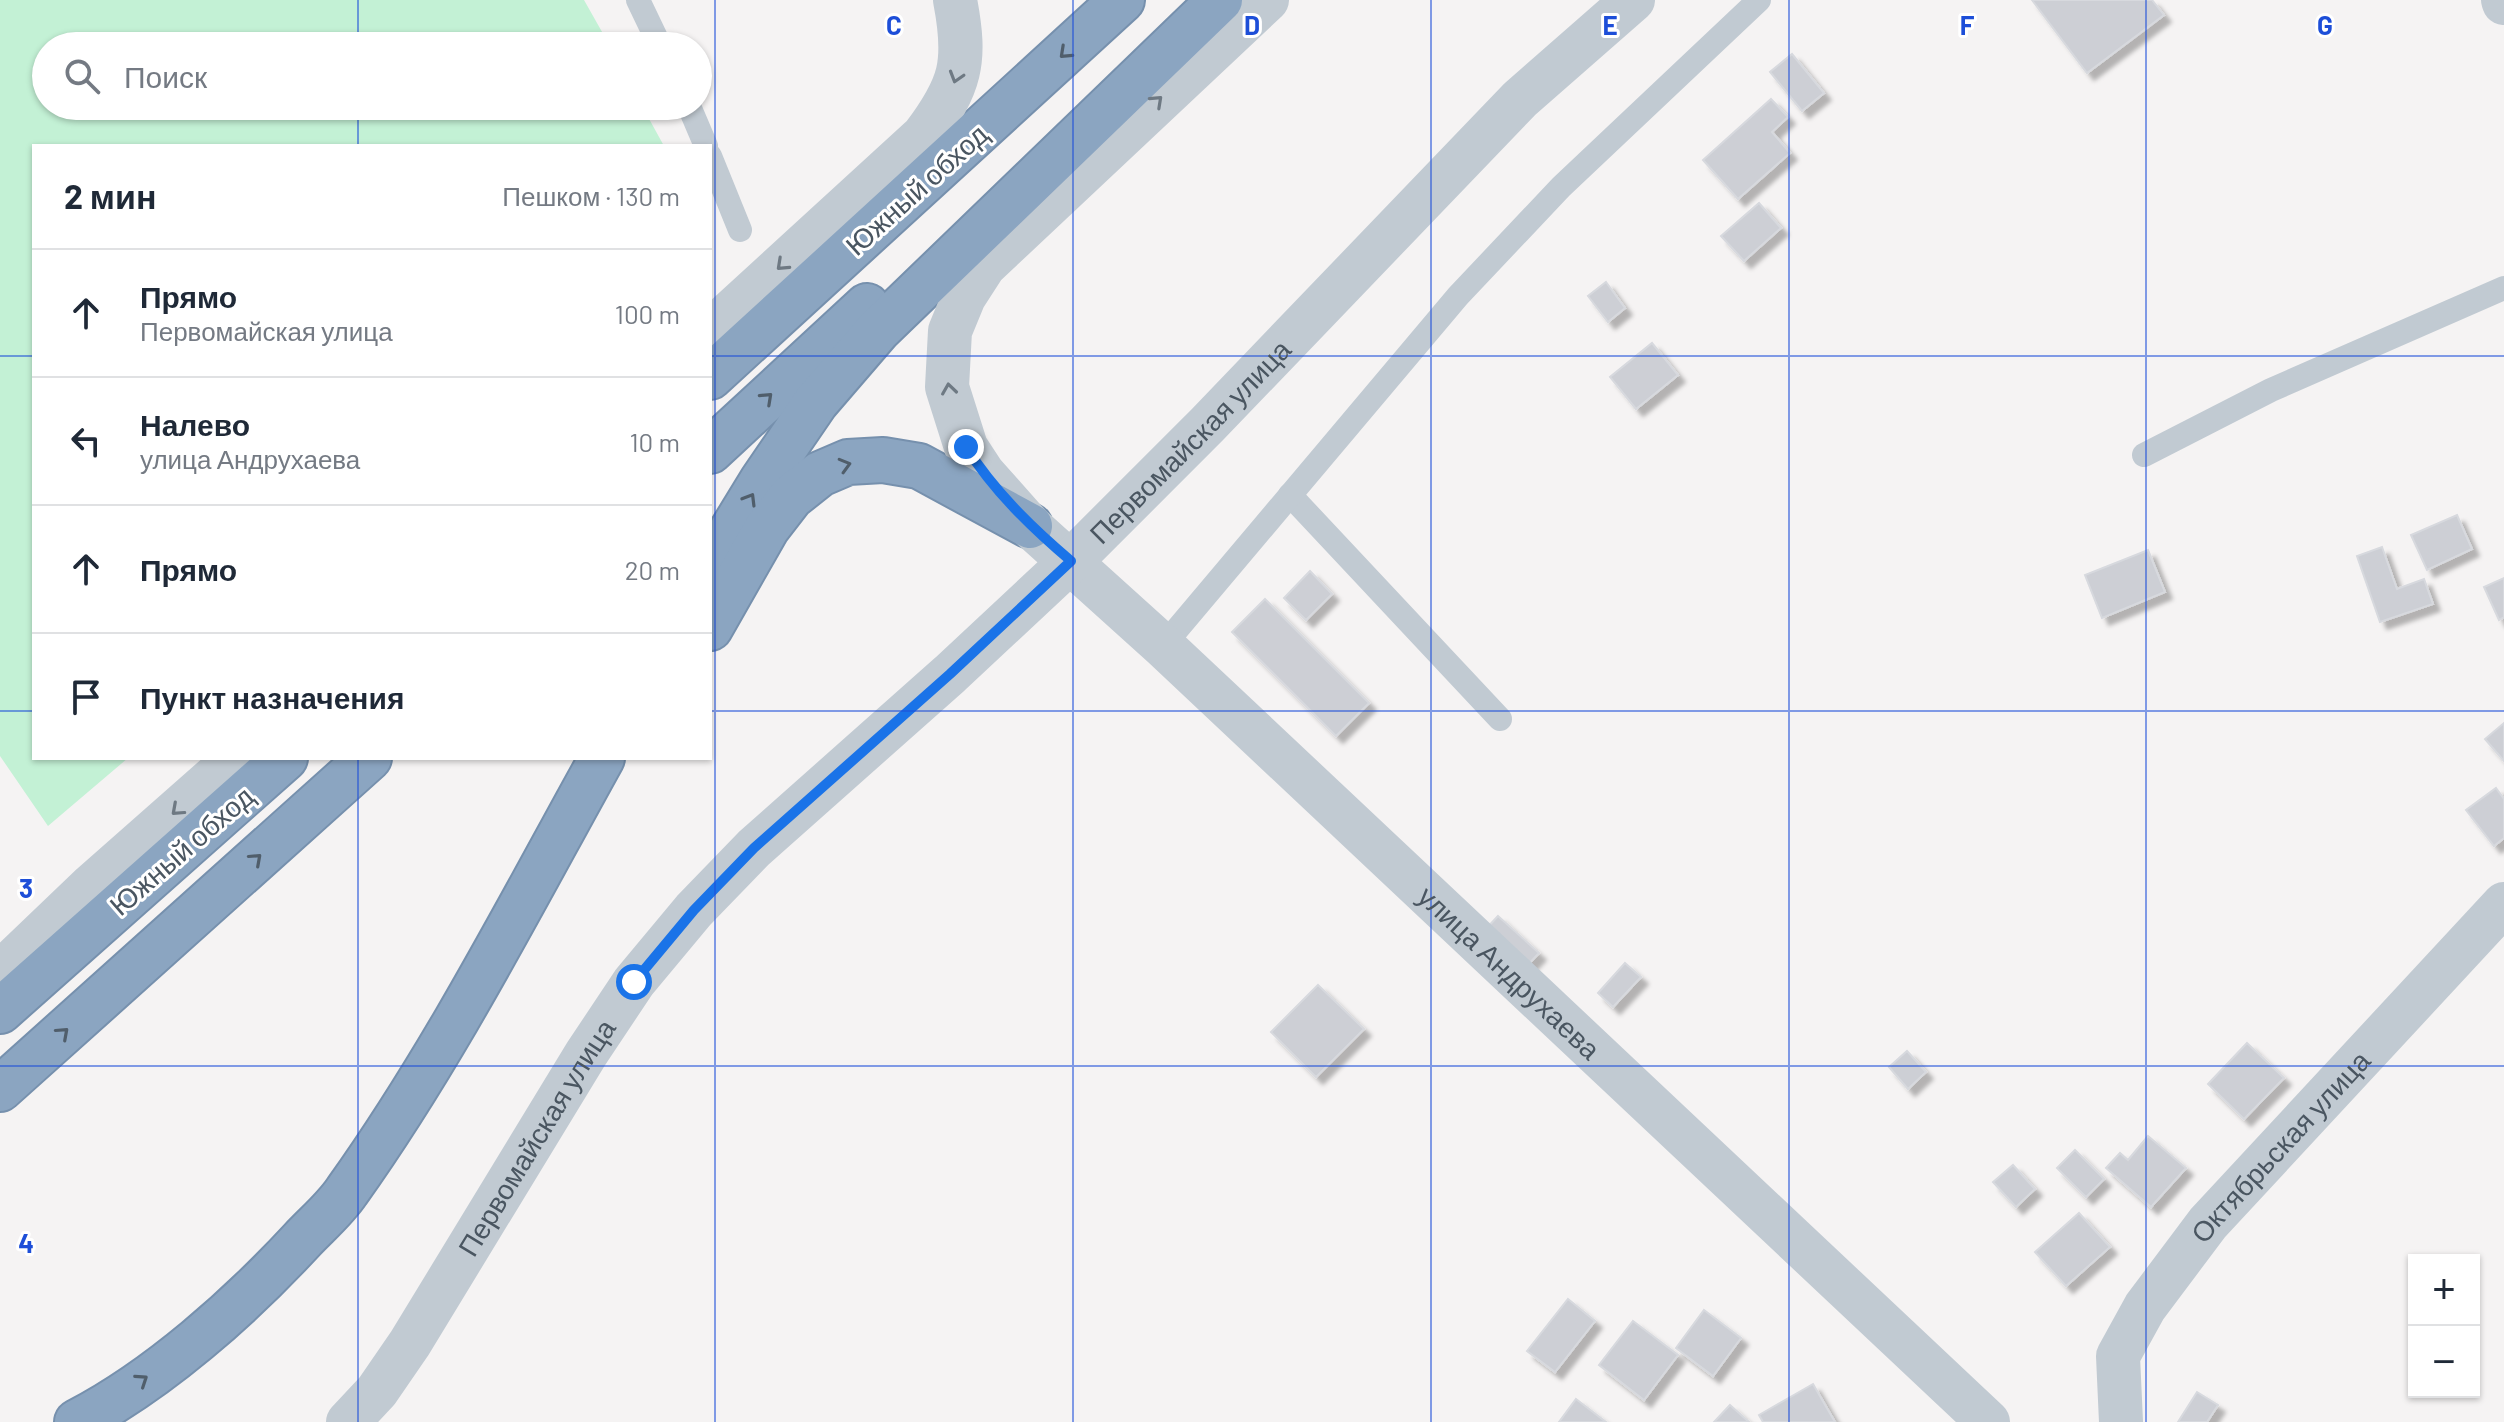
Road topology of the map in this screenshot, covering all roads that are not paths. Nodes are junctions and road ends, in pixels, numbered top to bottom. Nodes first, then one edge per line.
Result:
1 (638, 0) edge
2 (955, 0) edge
3 (1122, 0) edge
4 (1213, 0) edge
5 (1220, 0) edge
6 (1267, 0) edge
7 (1633, 0) edge
8 (1759, 0) edge
9 (653, 32) edge
10 (695, 120) edge
11 (705, 144) edge
12 (712, 161) edge
13 (740, 230) dead end
14 (2504, 288) edge
15 (712, 329) edge
16 (712, 375) edge
17 (712, 449) edge
18 (2144, 455) dead end
19 (1290, 495) junction
20 (1030, 526) junction
21 (1071, 561) junction
22 (712, 563) edge
23 (712, 624) edge
24 (1163, 646) junction
25 (1500, 719) dead end
26 (234, 760) edge
27 (283, 760) edge
28 (367, 760) edge
29 (601, 760) edge
30 (634, 760) edge
31 (2504, 904) edge
32 (77, 941) junction
33 (0, 973) edge
34 (0, 1003) edge
35 (0, 1011) edge
36 (2, 1087) edge
37 (345, 1194) junction
38 (367, 1412) edge
39 (77, 1422) edge
40 (1988, 1422) edge
41 (2121, 1422) edge

1 - 9 lane
2 -> 15 street
3 -> 16 highway, Южный обход
17 -> 4 highway
22 -> 5 highway
20 -> 6 street, улица Андрухаева
7 - 21 street, Первомайская улица
8 - 19 lane
10 - 11 lane
12 - 13 lane
14 - 18 lane
19 - 24 lane
19 - 25 lane
20 - 21 street, улица Андрухаева
23 -> 20 highway
21 - 24 street, улица Андрухаева
21 - 38 street, Первомайская улица
24 - 40 street, улица Андрухаева
26 -> 33 street
27 - 32 highway, Южный обход
36 -> 28 highway
29 - 37 highway
30 - 37 highway
31 - 41 street, Октябрьская улица
32 - 34 highway
32 - 35 highway
39 -> 37 highway

